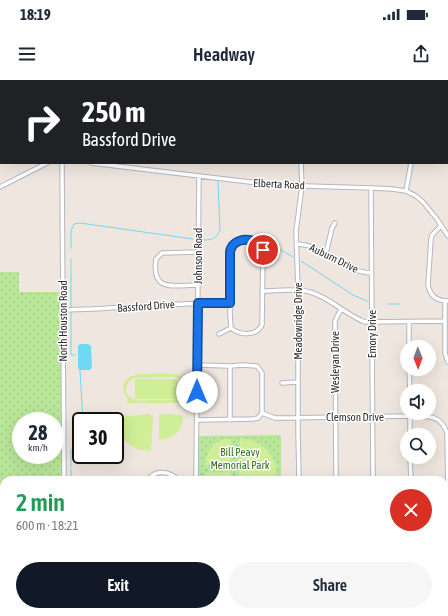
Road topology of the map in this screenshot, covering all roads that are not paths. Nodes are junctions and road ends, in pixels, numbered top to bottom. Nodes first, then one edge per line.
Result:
1 (59, 80) edge
2 (138, 80) edge
3 (33, 164) edge
4 (44, 164) edge
5 (62, 164) edge
6 (99, 164) edge
7 (139, 164) edge
8 (301, 164) edge
9 (411, 164) edge
10 (35, 168) junction
11 (139, 169) junction
12 (198, 176) junction
13 (0, 181) edge
14 (302, 186) junction
15 (2, 187) edge
16 (371, 188) junction
17 (406, 192) junction
18 (335, 223) dead end
19 (441, 226) junction
20 (448, 236) edge
21 (297, 244) junction
22 (198, 252) junction
23 (326, 253) junction
24 (371, 273) junction
25 (198, 285) junction
26 (298, 290) junction
27 (262, 291) junction
28 (446, 301) edge
29 (198, 303) junction
30 (230, 303) junction
31 (341, 309) junction
32 (63, 310) junction
33 (445, 321) junction
34 (372, 322) junction
35 (409, 322) junction
36 (231, 328) junction
37 (259, 330) junction
38 (219, 334) dead end
39 (263, 334) dead end
40 (409, 340) edge
41 (448, 362) edge
42 (197, 365) junction
43 (230, 366) junction
44 (298, 382) junction
45 (282, 383) dead end
46 (262, 413) junction
47 (400, 416) edge
48 (335, 417) junction
49 (372, 417) junction
50 (299, 418) junction
51 (436, 419) edge
52 (197, 420) junction
53 (230, 420) junction
54 (448, 444) edge
55 (410, 464) edge
56 (64, 476) edge
57 (151, 476) edge
58 (174, 476) edge
59 (196, 476) edge
60 (299, 476) edge
61 (336, 476) edge
62 (373, 476) edge
63 (411, 476) edge
64 (448, 498) edge

1 - 2 street
3 - 10 street
4 - 10 street
5 - 32 street, North Houston Road
6 - 11 street, Elberta Road
7 - 11 street
8 - 14 street, Meadowridge Drive
9 - 17 street
10 - 15 street
11 - 12 street, Elberta Road
12 - 14 street, Elberta Road
12 - 22 street, Johnson Road
13 - 15 street
14 - 16 street, Elberta Road
14 - 21 street, Meadowridge Drive
16 - 17 street, Elberta Road
16 - 24 street, Emory Drive
17 - 19 street, Elberta Road
18 - 23 street
19 - 20 street, Elberta Road
19 - 28 street
21 - 23 street, Auburn Drive
21 - 26 street, Meadowridge Drive
22 - 25 street, Johnson Road
22 - 25 street
23 - 24 street, Auburn Drive
24 - 34 street, Emory Drive
25 - 29 street, Johnson Road
26 - 27 street
26 - 31 street
26 - 44 street, Meadowridge Drive
27 - 30 street
27 - 37 street
28 - 33 street
29 - 30 street, Bassford Drive
29 - 32 street, Bassford Drive
29 - 42 street, Johnson Road
30 - 36 street
31 - 34 street
31 - 48 street, Wesleyan Drive
32 - 56 street, North Houston Road
33 - 35 street
33 - 41 street
34 - 35 street
34 - 49 street, Emory Drive
35 - 40 street
36 - 37 street
36 - 38 street
37 - 39 street
42 - 43 street
42 - 52 street, Johnson Road
43 - 46 street
43 - 53 street
44 - 45 street
44 - 50 street, Meadowridge Drive
46 - 50 street, Clemson Drive
46 - 53 street
47 - 49 street, Clemson Drive
48 - 49 street, Clemson Drive
48 - 50 street, Clemson Drive
48 - 61 street, Wesleyan Drive
49 - 62 street, Emory Drive
50 - 60 street, Meadowridge Drive
51 - 54 street, Clemson Drive
52 - 53 street
52 - 59 street, Johnson Road
54 - 64 street, Clemson Drive
55 - 63 street
57 - 58 street

